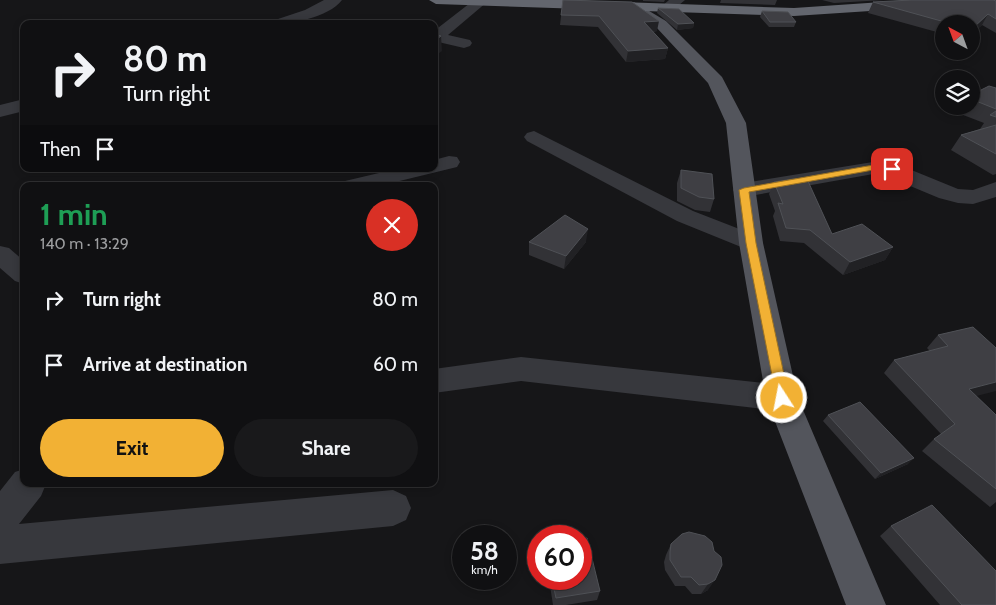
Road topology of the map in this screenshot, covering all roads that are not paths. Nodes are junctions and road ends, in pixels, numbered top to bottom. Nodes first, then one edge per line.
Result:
1 (335, 0) edge
2 (436, 0) edge
3 (480, 2) junction
4 (980, 2) edge
5 (634, 6) joint
6 (669, 10) edge
7 (289, 20) edge
8 (464, 43) dead end
9 (20, 106) edge
10 (0, 111) edge
11 (534, 137) dead end
12 (409, 172) edge
13 (369, 182) edge
14 (996, 189) edge
15 (744, 190) junction
16 (751, 243) junction
17 (0, 254) edge
18 (20, 272) edge
19 (438, 380) edge
20 (782, 398) junction
21 (26, 487) edge
22 (393, 508) dead end
23 (0, 519) edge
24 (0, 545) edge
25 (866, 605) edge

1 - 7 street
2 - 3 highway
3 - 5 highway
3 - 8 street
4 - 6 highway
5 - 6 main road
6 - 15 main road
9 - 10 street
11 - 16 street
12 - 13 street
14 - 15 street
15 - 16 main road
16 - 20 main road
17 - 18 street
19 - 20 street
20 - 25 main road
21 - 23 street
22 - 24 street

